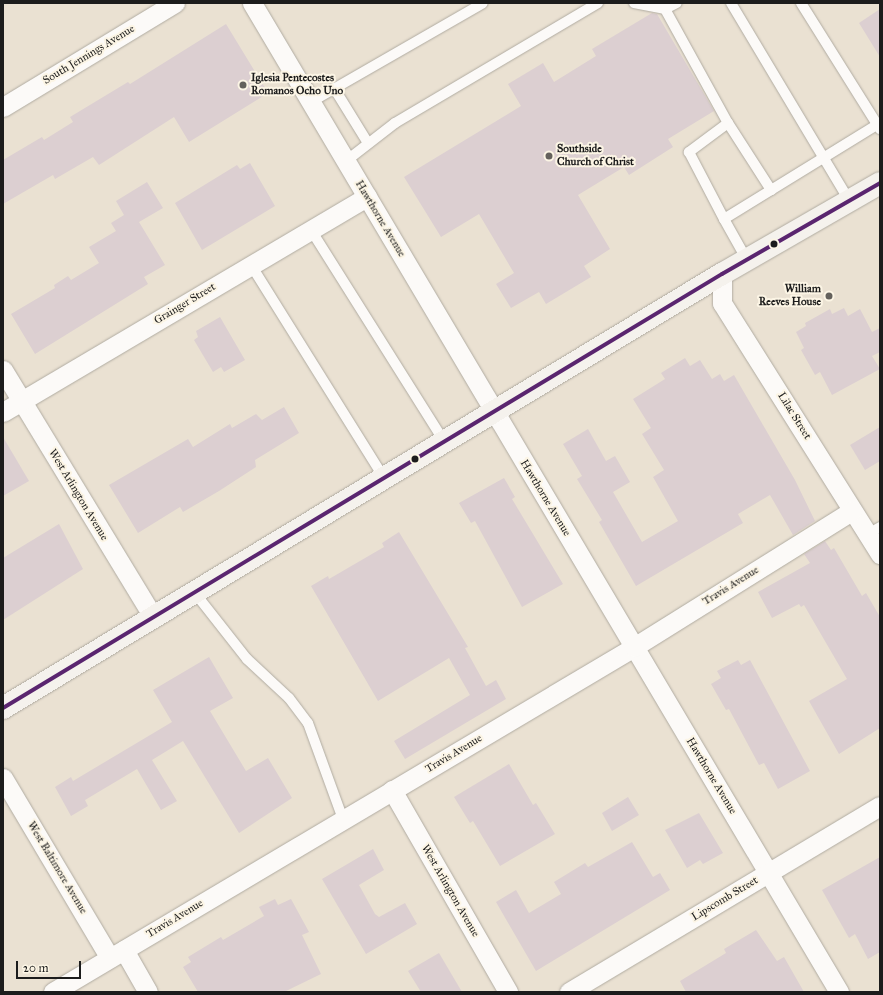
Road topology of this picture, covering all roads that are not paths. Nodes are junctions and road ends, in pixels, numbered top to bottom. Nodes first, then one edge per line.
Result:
1 (176, 3) edge
2 (252, 3) edge
3 (483, 3) edge
4 (598, 3) edge
5 (634, 3) edge
6 (677, 3) edge
7 (731, 3) edge
8 (801, 3) edge
9 (665, 9) junction
10 (334, 88) junction
11 (311, 102) junction
12 (3, 107) edge
13 (728, 123) junction
14 (879, 126) edge
15 (368, 143) junction
16 (824, 157) junction
17 (346, 161) junction
18 (880, 183) edge
19 (771, 190) junction
20 (366, 197) junction
21 (849, 200) junction
22 (724, 219) junction
23 (311, 230) junction
24 (747, 260) junction
25 (251, 265) junction
26 (722, 274) junction
27 (3, 370) edge
28 (21, 401) junction
29 (494, 411) junction
30 (3, 412) edge
31 (444, 441) junction
32 (384, 478) junction
33 (852, 511) junction
34 (874, 530) edge
35 (880, 554) edge
36 (195, 593) junction
37 (154, 618) junction
38 (634, 647) junction
39 (3, 708) edge
40 (3, 778) edge
41 (392, 790) junction
42 (880, 806) edge
43 (343, 819) junction
44 (768, 873) junction
45 (117, 954) junction
46 (53, 992) edge
47 (148, 992) edge
48 (508, 992) edge
49 (569, 992) edge
50 (839, 992) edge

1 - 12 street, South Jennings Avenue
2 - 11 street, Hawthorne Avenue
3 - 10 lane
4 - 15 lane
5 - 9 lane
6 - 9 lane
7 - 16 lane
8 - 14 lane
9 - 13 lane
10 - 11 lane
10 - 15 lane
11 - 17 street, Hawthorne Avenue
13 - 19 lane
13 - 22 lane
14 - 16 lane
15 - 17 lane
16 - 19 lane
16 - 21 lane
17 - 20 street, Hawthorne Avenue
18 - 21 main road
19 - 22 lane
20 - 23 street, Grainger Street
20 - 29 street, Hawthorne Avenue
21 - 24 main road
22 - 24 lane
23 - 25 street, Grainger Street
23 - 31 lane
24 - 26 main road
25 - 28 street, Grainger Street
25 - 32 lane
26 - 29 main road
26 - 33 street, Lilac Street
27 - 28 street, West Arlington Avenue
28 - 30 street, Grainger Street
28 - 37 street, West Arlington Avenue
29 - 31 main road
29 - 38 street, Hawthorne Avenue
31 - 32 main road
32 - 36 main road
33 - 34 street, Lilac Street
33 - 38 street, Travis Avenue
34 - 35 street, Lilac Street
36 - 37 main road
36 - 43 lane
37 - 39 main road
38 - 41 street, Travis Avenue
38 - 44 street, Hawthorne Avenue
40 - 45 street, West Baltimore Avenue
41 - 43 street, Travis Avenue
41 - 48 street, West Arlington Avenue
42 - 44 street, Lipscomb Street
43 - 45 street, Travis Avenue
44 - 49 street, Lipscomb Street
44 - 50 street, Hawthorne Avenue
45 - 46 street, Travis Avenue
45 - 47 street, West Baltimore Avenue

